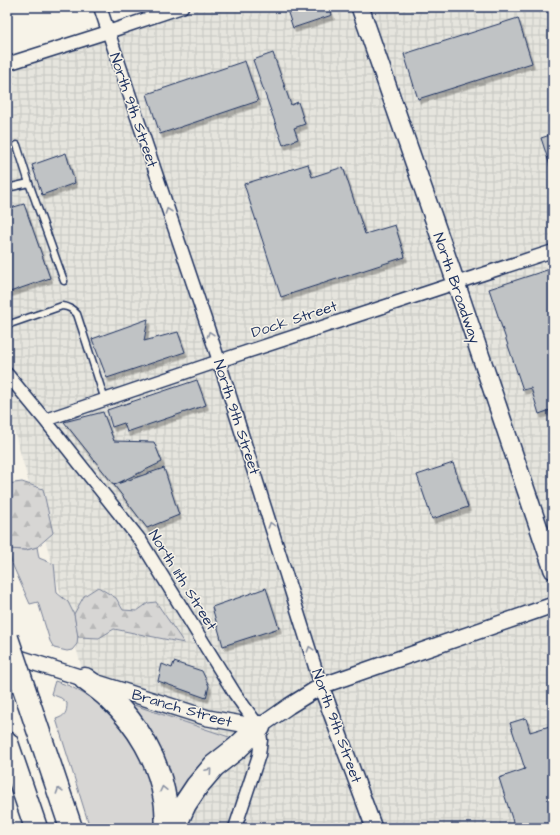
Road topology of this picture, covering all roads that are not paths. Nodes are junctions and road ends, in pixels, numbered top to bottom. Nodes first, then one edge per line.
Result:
1 (100, 7) edge
2 (182, 7) edge
3 (360, 7) edge
4 (108, 32) junction
5 (7, 64) edge
6 (17, 145) dead end
7 (29, 182) junction
8 (7, 188) edge
9 (553, 251) edge
10 (64, 281) dead end
11 (456, 283) junction
12 (7, 325) edge
13 (219, 361) junction
14 (7, 374) edge
15 (105, 400) junction
16 (45, 420) junction
17 (553, 570) edge
18 (553, 605) edge
19 (7, 638) edge
20 (7, 654) edge
21 (85, 679) junction
22 (321, 686) junction
23 (259, 727) junction
24 (7, 743) edge
25 (36, 828) edge
26 (72, 828) edge
27 (167, 828) edge
28 (174, 828) edge
29 (235, 828) edge
30 (374, 828) edge

1 - 4 street, North 9th Street
2 - 4 street
3 - 11 main road, North Broadway
4 - 5 street
13 -> 4 street, North 9th Street
6 - 7 lane
7 - 8 lane
7 - 10 lane
9 - 11 street, Dock Street
11 - 13 street, Dock Street
11 - 17 main road, North Broadway
12 - 15 lane
13 - 15 street, Dock Street
22 -> 13 street, North 9th Street
14 - 16 street, North 11th Street
15 - 16 street, Dock Street
16 - 23 street, North 11th Street
18 - 22 street
26 -> 19 highway, bridge
20 - 21 street, Branch Street
21 - 23 street, Branch Street
27 -> 21 highway
22 - 23 street
22 - 30 street, North 9th Street
28 -> 23 highway
23 - 29 street
24 - 25 highway

